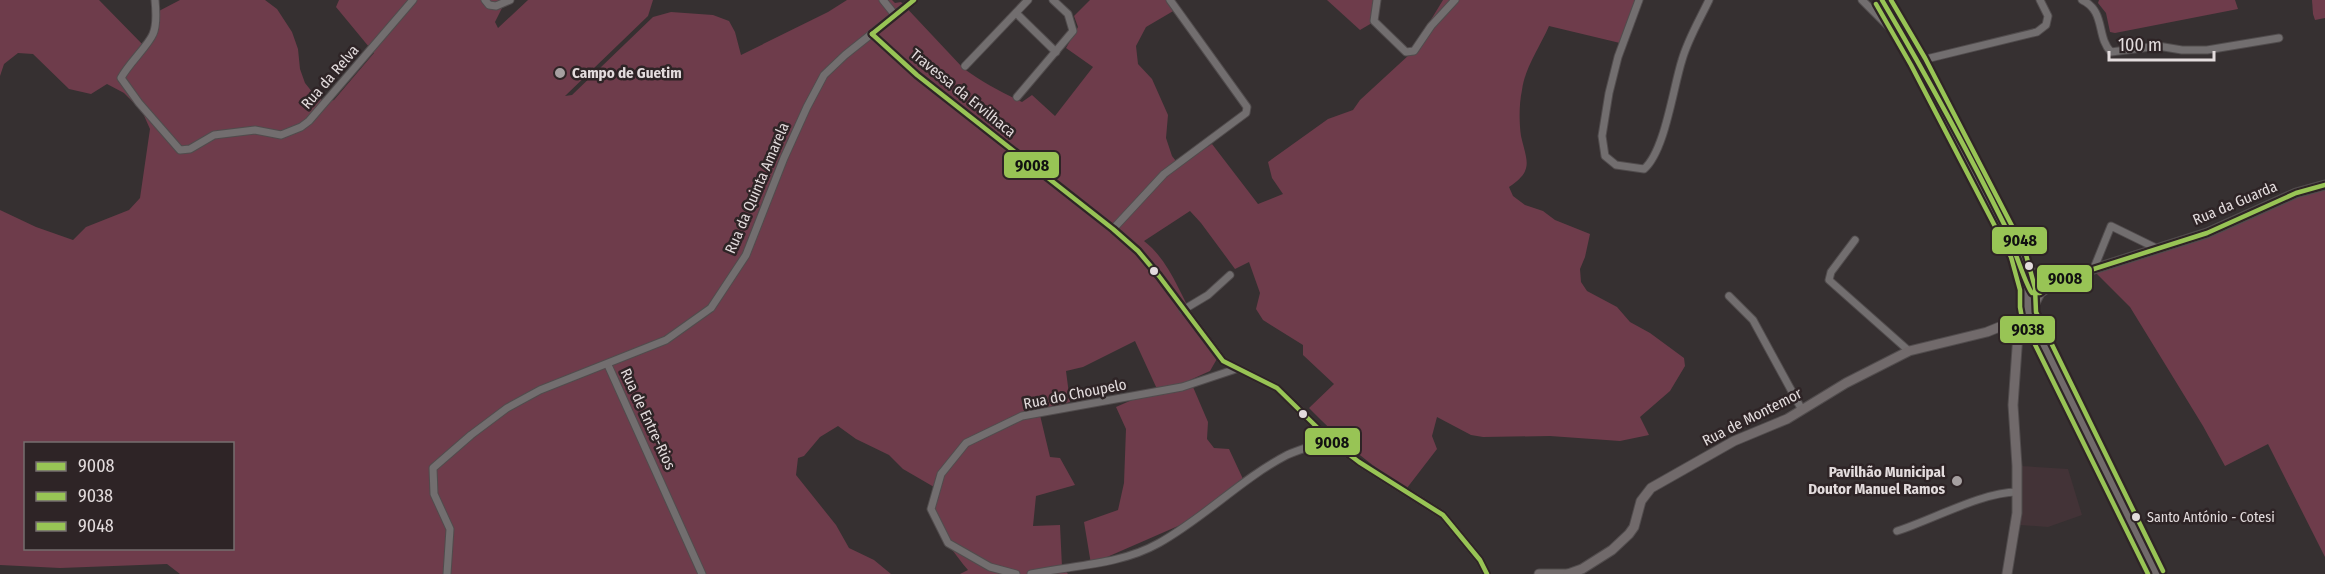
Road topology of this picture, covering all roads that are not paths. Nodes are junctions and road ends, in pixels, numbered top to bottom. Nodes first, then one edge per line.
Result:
1 (155, 0) edge
2 (413, 0) edge
3 (485, 0) edge
4 (510, 0) edge
5 (883, 0) edge
6 (914, 0) edge
7 (1028, 0) edge
8 (1053, 0) edge
9 (1170, 0) edge
10 (1377, 0) edge
11 (1455, 0) edge
12 (1639, 0) edge
13 (1709, 0) edge
14 (1862, 0) edge
15 (1882, 0) edge
16 (2040, 0) edge
17 (2082, 0) edge
18 (1016, 13) junction
19 (895, 15) junction
20 (872, 34) junction
21 (2279, 38) dead end
22 (1905, 39) junction
23 (1056, 52) junction
24 (1918, 61) junction
25 (965, 66) dead end
26 (1017, 97) dead end
27 (2325, 185) edge
28 (1113, 229) junction
29 (1855, 240) dead end
30 (2156, 248) junction
31 (2018, 254) junction
32 (2094, 268) junction
33 (1230, 275) dead end
34 (2039, 277) junction
35 (2056, 281) junction
36 (2028, 287) junction
37 (2042, 292) junction
38 (1729, 296) dead end
39 (1183, 309) junction
40 (2029, 315) junction
41 (2019, 320) junction
42 (1909, 351) junction
43 (608, 365) junction
44 (1236, 369) junction
45 (1802, 410) junction
46 (1330, 440) junction
47 (2017, 492) junction
48 (1897, 531) dead end
49 (1100, 564) junction
50 (447, 574) edge
51 (702, 574) edge
52 (1016, 574) edge
53 (1031, 574) edge
54 (1101, 574) edge
55 (1487, 574) edge
56 (1539, 574) edge
57 (1567, 574) edge
58 (2007, 574) edge
59 (2156, 574) edge

1 - 2 street, Rua da Relva
3 - 4 street
5 - 19 street
6 - 19 street, Rua da Quinta Amarela
7 - 18 street
8 - 23 street
9 - 28 street
10 - 11 street
12 - 13 street
14 - 22 street
15 - 22 main road
16 - 24 street
17 - 21 street
18 - 23 street
18 - 25 street
19 - 20 street, Rua da Quinta Amarela
20 - 28 street, Travessa da Ervilhaca
20 - 43 street, Rua da Quinta Amarela
22 - 24 main road
23 - 26 street
24 - 31 main road
27 - 30 main road, Rua da Guarda
28 - 39 street, Travessa da Ervilhaca
29 - 42 street
30 - 32 main road, Rua da Guarda
30 - 32 street
31 - 34 main road
31 - 36 main road
32 - 35 main road, Rua da Guarda
33 - 39 street
34 - 35 main road
34 - 36 main road
34 - 37 main road
35 - 37 main road, Rua da Guarda
36 - 37 main road
36 - 40 main road
37 - 40 main road
38 - 45 street
39 - 44 street, Travessa da Ervilhaca
40 - 41 main road, Rua de Montemor
40 - 59 main road
41 - 42 main road, Rua de Montemor
41 - 47 main road
42 - 45 main road, Rua de Montemor
43 - 50 street, Rua de Entre-Rios
43 - 51 street, Rua de Entre-Rios
44 - 46 street, Travessa da Ervilhaca
44 - 52 street, Rua do Choupelo
45 - 57 main road, Rua de Montemor
46 - 49 street
46 - 55 street, Travessa da Ervilhaca
47 - 48 street
47 - 58 main road
49 - 53 street
49 - 54 street
56 - 57 main road

